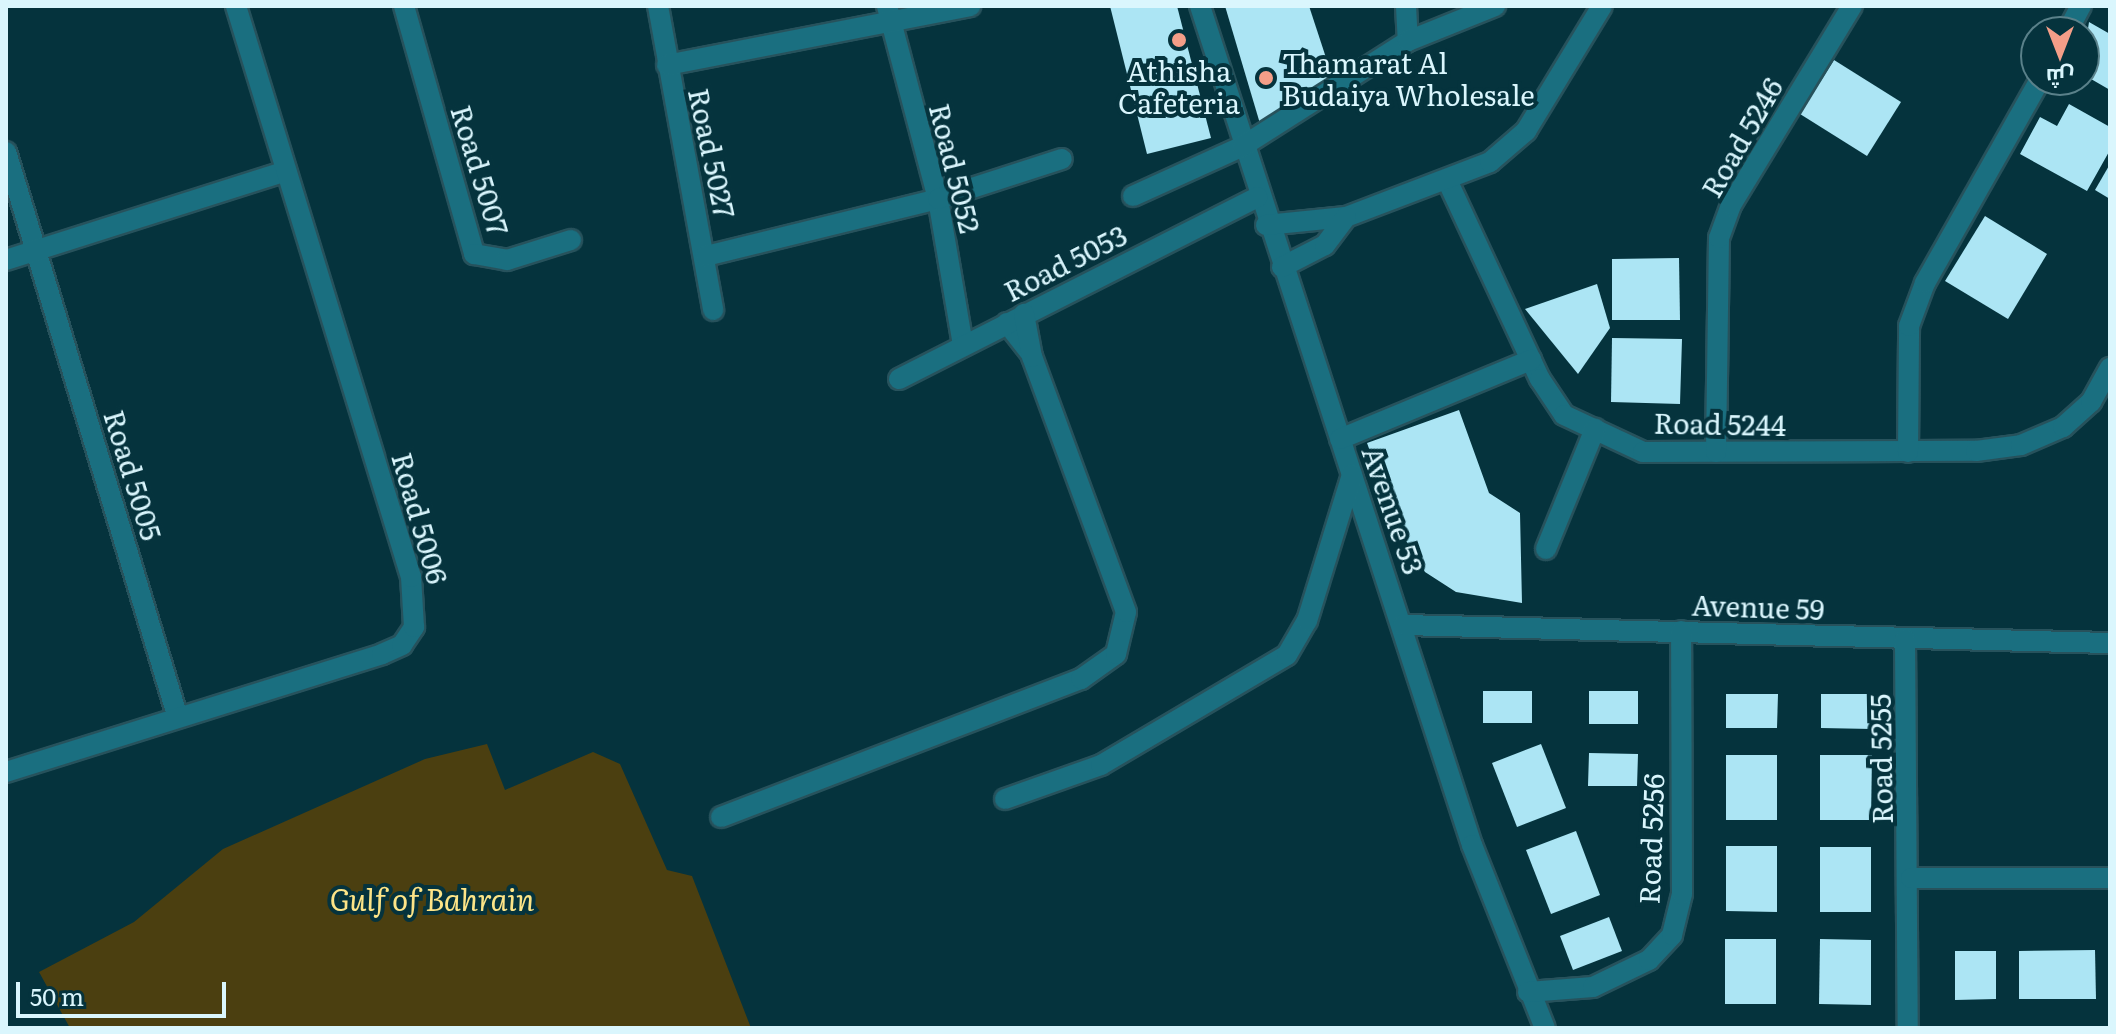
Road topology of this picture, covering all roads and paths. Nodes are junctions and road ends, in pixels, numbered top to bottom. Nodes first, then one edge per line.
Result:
1 (236, 6) edge
2 (404, 6) edge
3 (658, 6) edge
4 (970, 6) edge
5 (1200, 6) edge
6 (1406, 6) edge
7 (1495, 6) edge
8 (1602, 6) edge
9 (1852, 6) edge
10 (888, 15) edge
11 (1408, 41) junction
12 (667, 65) junction
13 (2031, 96) edge
14 (1243, 146) junction
15 (6, 152) edge
16 (1062, 159) dead end
17 (286, 171) junction
18 (1448, 182) junction
19 (1133, 196) dead end
20 (1258, 197) junction
21 (938, 199) junction
22 (1346, 217) junction
23 (1266, 225) junction
24 (571, 240) dead end
25 (36, 251) junction
26 (706, 256) junction
27 (6, 260) edge
28 (1282, 267) junction
29 (713, 310) dead end
30 (1015, 318) junction
31 (963, 345) junction
32 (1531, 360) junction
33 (2110, 368) edge
34 (899, 379) dead end
35 (1595, 429) junction
36 (1340, 439) junction
37 (1716, 452) junction
38 (1908, 452) junction
39 (1352, 475) junction
40 (1546, 549) dead end
41 (1403, 625) junction
42 (1681, 631) junction
43 (1905, 639) junction
44 (2110, 643) edge
45 (177, 715) junction
46 (6, 772) edge
47 (1005, 799) dead end
48 (721, 817) dead end
49 (1911, 878) junction
50 (2110, 878) edge
51 (1528, 992) junction
52 (1545, 1028) edge
53 (1908, 1028) edge

1 - 17 street, Road 5006
2 - 24 street, Road 5007
3 - 12 street, Road 5027
4 - 10 street
5 - 14 street, Avenue 53
6 - 11 street
7 - 11 street
8 - 18 street
9 - 37 street, Road 5246
10 - 12 street
10 - 21 street, Road 5052
11 - 14 street
12 - 26 street, Road 5027
13 - 38 street
14 - 19 street
14 - 20 street, Avenue 53
15 - 25 street, Road 5005
16 - 21 street
17 - 25 street
17 - 45 street, Road 5006
18 - 22 street
18 - 32 street, Road 5244
20 - 23 street, Avenue 53
20 - 30 street, Road 5053
21 - 26 street
21 - 31 street, Road 5052
22 - 23 street
22 - 28 street
23 - 28 street, Avenue 53
25 - 27 street
25 - 45 street, Road 5005
26 - 29 street, Road 5027
28 - 36 street, Avenue 53
30 - 31 street, Road 5053
30 - 48 street
31 - 34 street, Road 5053
32 - 35 street, Road 5244
32 - 36 street
33 - 38 street, Road 5244
35 - 37 street, Road 5244
35 - 40 street
36 - 39 street, Avenue 53
37 - 38 street, Road 5244
39 - 41 street, Avenue 53
39 - 47 street
41 - 42 street, Avenue 59
41 - 51 street, Avenue 53
42 - 43 street, Avenue 59
42 - 51 street, Road 5256
43 - 44 street, Avenue 59
43 - 49 street, Road 5255
45 - 46 street, Road 5006
49 - 50 street
49 - 53 street, Road 5255
51 - 52 street, Avenue 53

